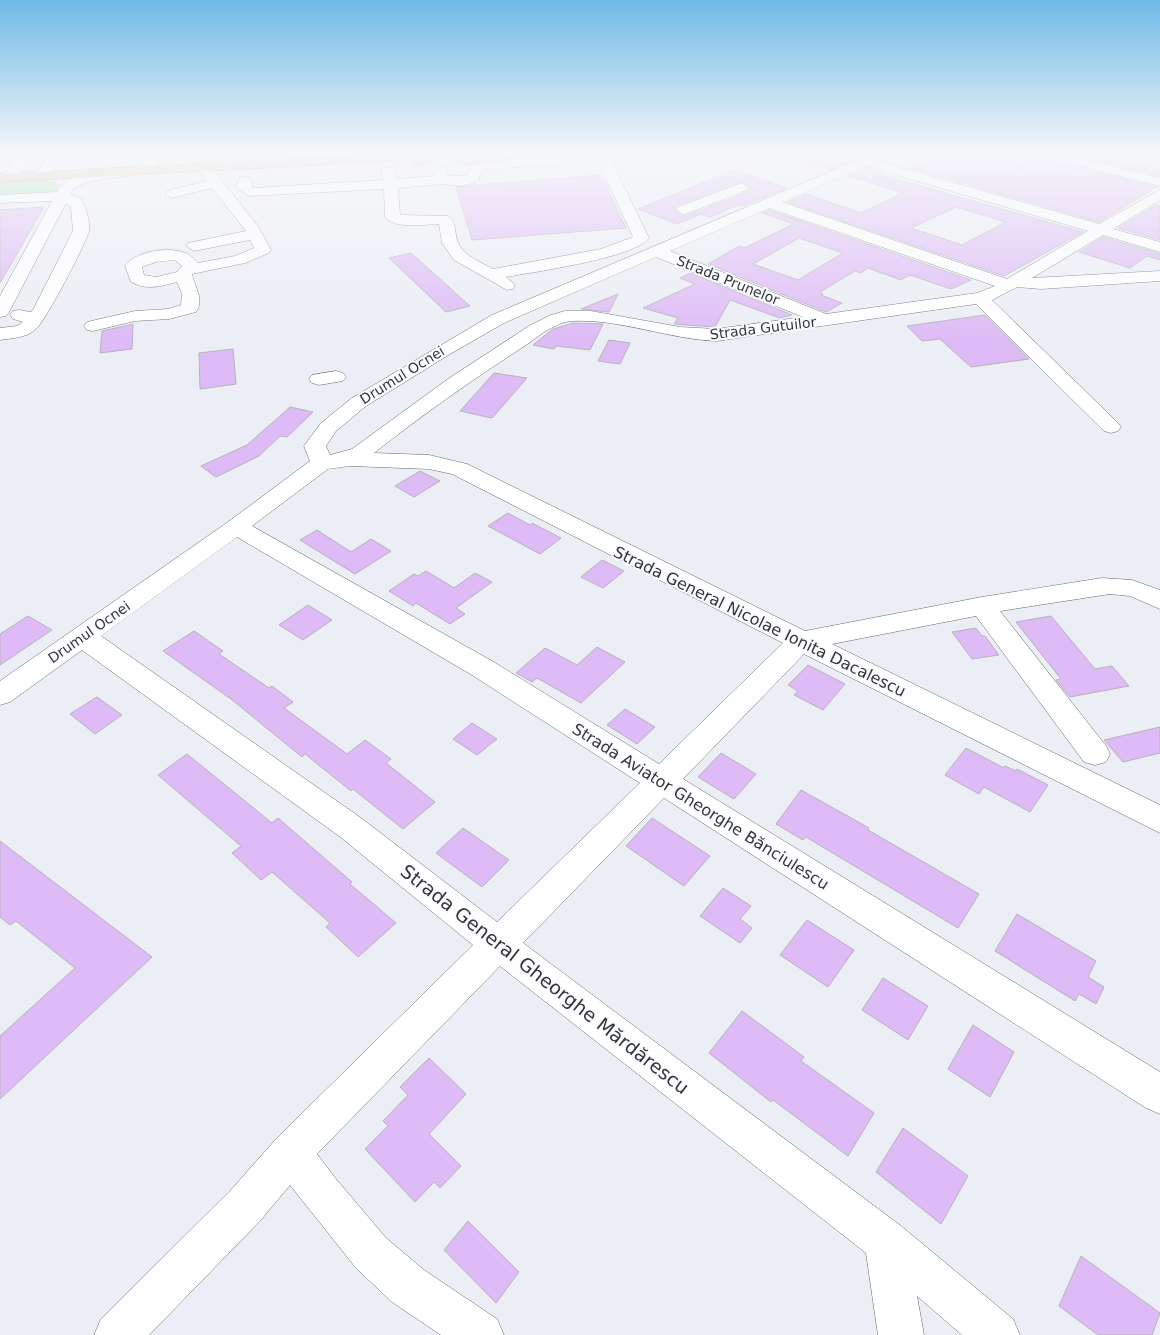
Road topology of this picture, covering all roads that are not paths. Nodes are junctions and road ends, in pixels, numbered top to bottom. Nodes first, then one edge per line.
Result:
1 (52, 216) edge
2 (75, 216) edge
3 (241, 216) edge
4 (393, 216) edge
5 (412, 216) edge
6 (442, 216) edge
7 (632, 216) edge
8 (735, 216) edge
9 (819, 216) edge
10 (1057, 216) edge
11 (1122, 216) edge
12 (1099, 230) junction
13 (69, 231) junction
14 (42, 233) junction
15 (255, 234) junction
16 (194, 246) dead end
17 (1160, 247) edge
18 (656, 251) junction
19 (490, 275) junction
20 (1160, 276) edge
21 (1012, 284) junction
22 (980, 298) junction
23 (539, 301) junction
24 (4, 315) edge
25 (827, 320) junction
26 (34, 321) junction
27 (94, 326) dead end
28 (0, 334) edge
29 (1111, 427) dead end
30 (350, 459) junction
31 (322, 463) junction
32 (236, 527) junction
33 (1160, 601) edge
34 (982, 606) junction
35 (83, 637) junction
36 (801, 641) junction
37 (0, 695) edge
38 (1095, 754) dead end
39 (661, 781) junction
40 (1160, 820) edge
41 (498, 944) junction
42 (1160, 1094) edge
43 (291, 1152) junction
44 (886, 1241) junction
45 (116, 1335) edge
46 (480, 1335) edge
47 (901, 1335) edge
48 (997, 1335) edge

1 - 14 street
2 - 13 street
3 - 15 street
4 - 5 street
6 - 19 street
7 - 19 street
8 - 18 street, Drumul Ocnei
9 - 21 street
10 - 12 street
11 - 12 street, Strada Gutuilor
12 - 17 street
12 - 21 street, Strada Gutuilor
13 - 14 street
13 - 24 street
13 - 26 street
14 - 24 street
15 - 16 street
15 - 27 street
18 - 23 street, Drumul Ocnei
18 - 25 street, Strada Prunelor
19 - 23 street
20 - 21 street
21 - 22 street, Strada Gutuilor
22 - 25 street, Strada Gutuilor
22 - 29 street
23 - 31 street, Drumul Ocnei
24 - 26 street
25 - 30 street, Strada Gutuilor
26 - 28 street
30 - 31 street, Strada Gutuilor
30 - 36 street, Strada General Nicolae Ionita Dacalescu
31 - 32 street, Drumul Ocnei
32 - 35 street, Drumul Ocnei
32 - 39 street, Strada Aviator Gheorghe Bănciulescu
33 - 34 street
34 - 36 street
34 - 38 street
35 - 37 street, Drumul Ocnei
35 - 41 street, Strada General Gheorghe Mărdărescu
36 - 39 street
36 - 40 street, Strada General Nicolae Ionita Dacalescu
39 - 41 street
39 - 42 street, Strada Aviator Gheorghe Bănciulescu
41 - 43 street
41 - 44 street, Strada General Gheorghe Mărdărescu
43 - 45 street
43 - 46 street
44 - 47 street
44 - 48 street, Strada General Gheorghe Mărdărescu

